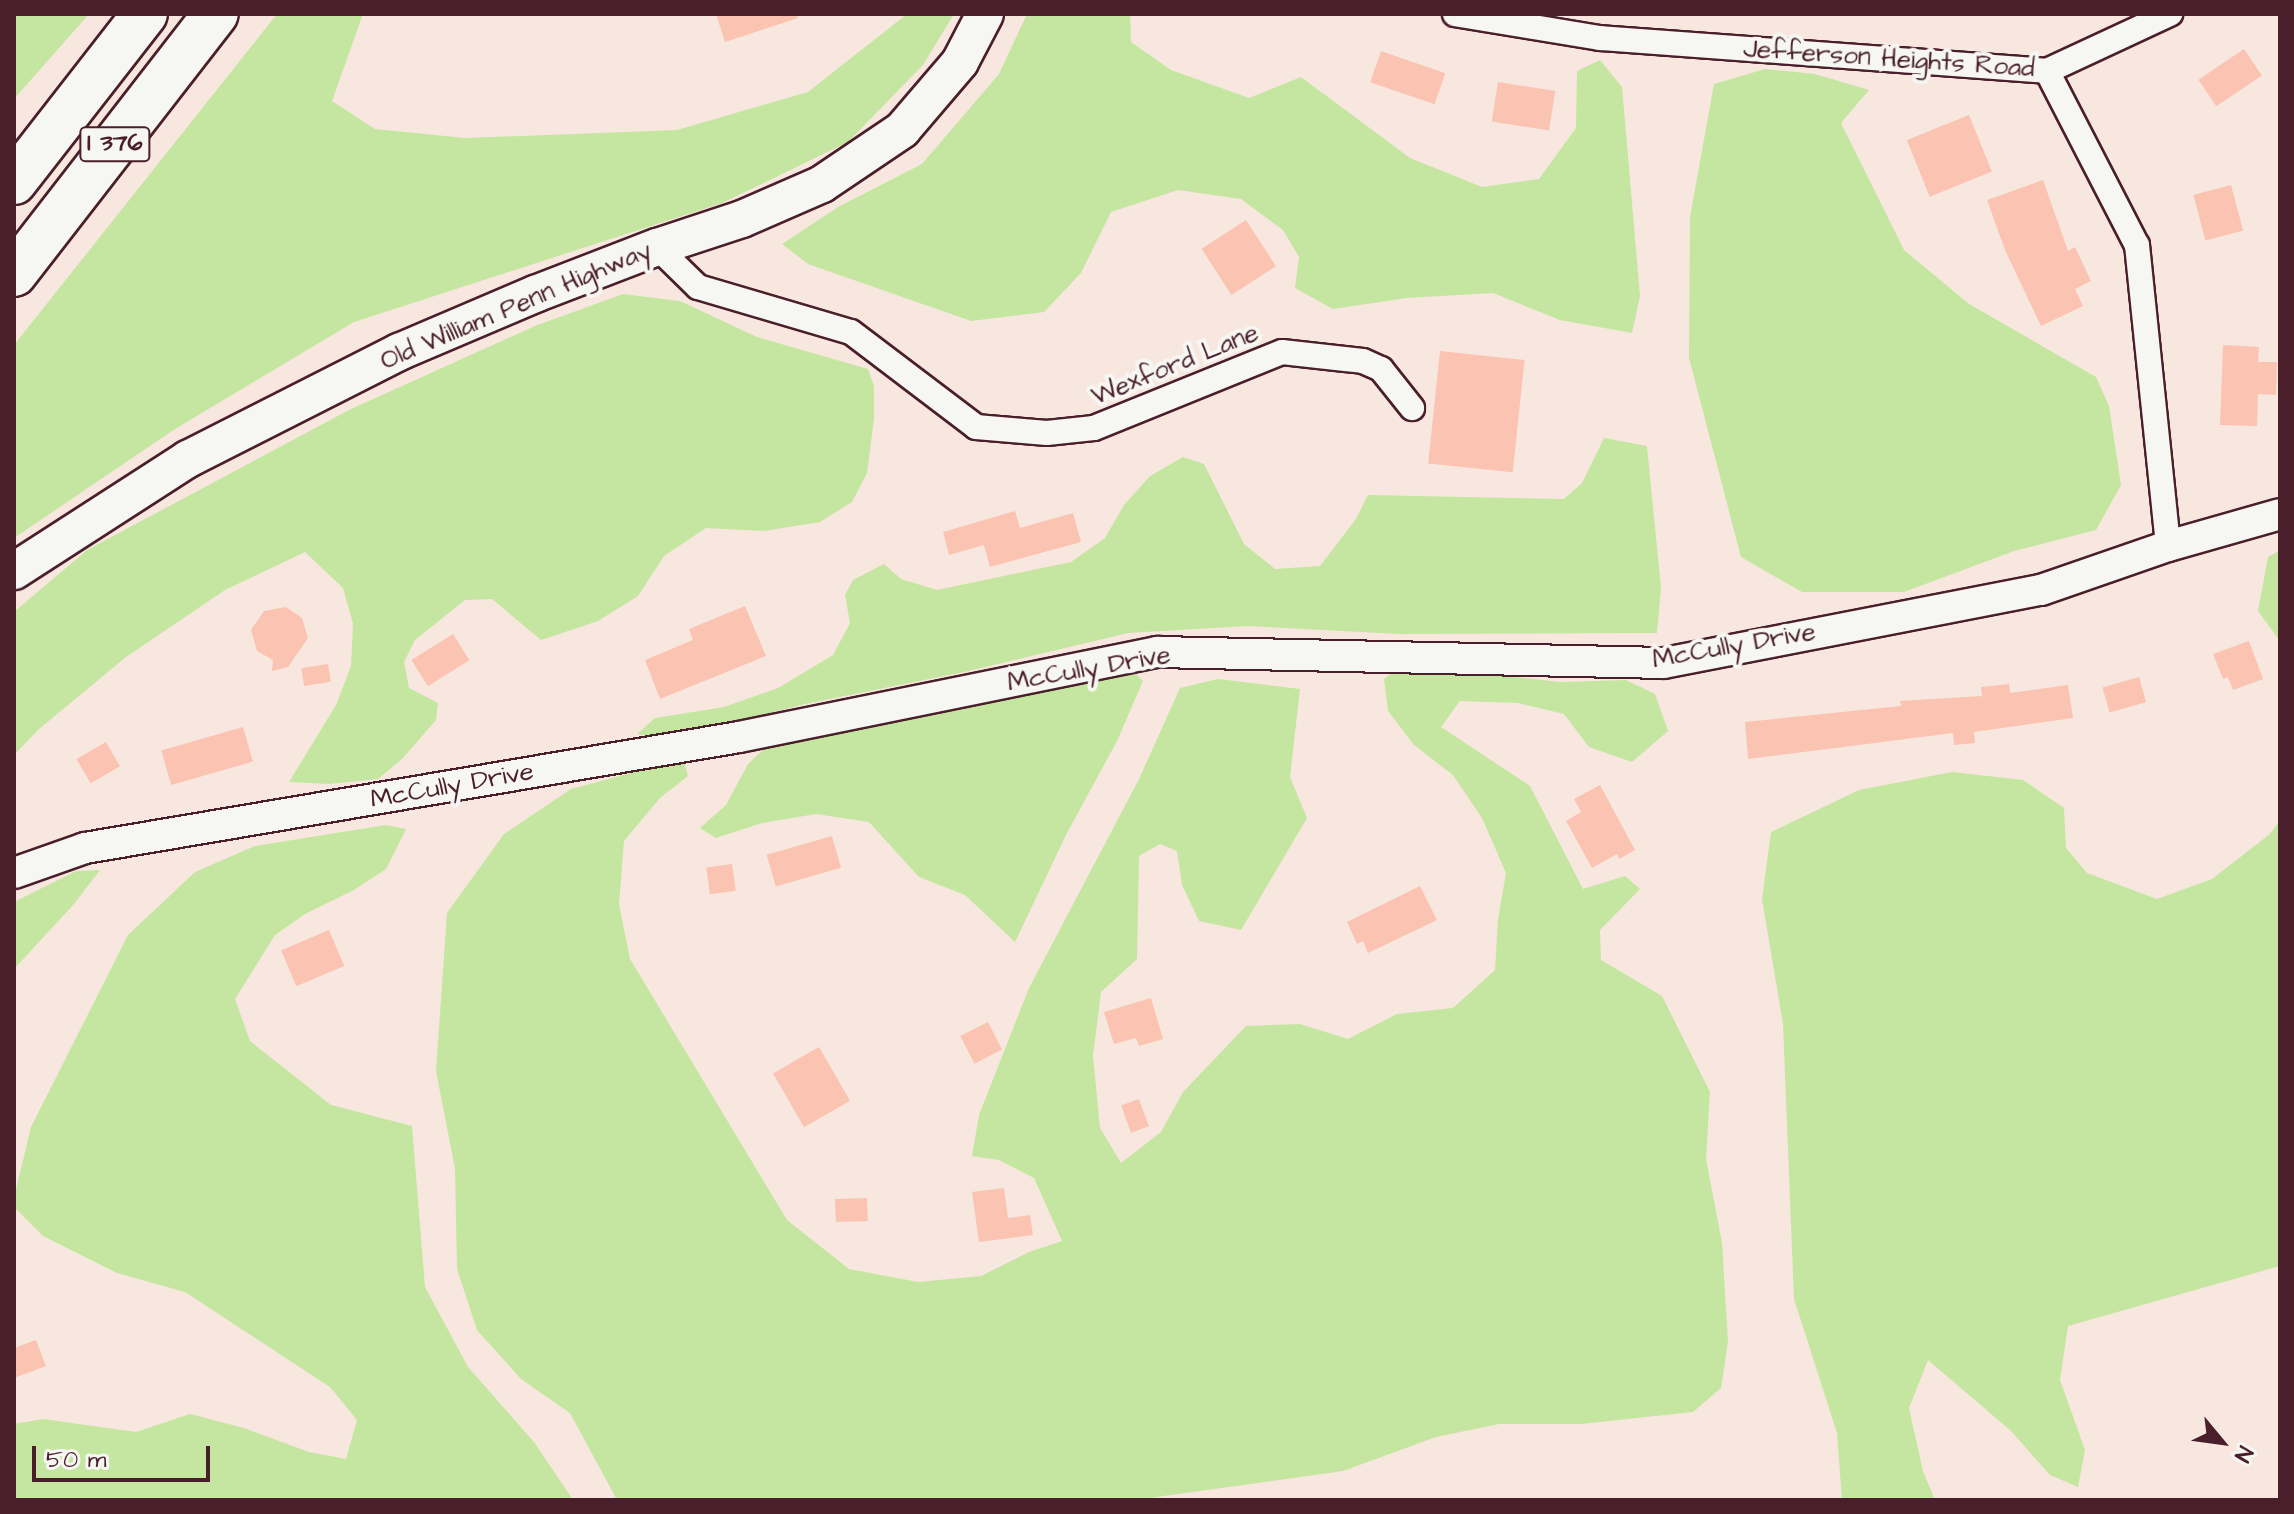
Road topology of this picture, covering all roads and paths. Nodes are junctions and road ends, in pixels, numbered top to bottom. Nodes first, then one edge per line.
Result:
1 (145, 14) edge
2 (216, 14) edge
3 (985, 14) edge
4 (1455, 14) edge
5 (2170, 14) edge
6 (2047, 71) junction
7 (14, 182) edge
8 (657, 247) junction
9 (14, 274) edge
10 (1412, 408) dead end
11 (2280, 514) edge
12 (2168, 546) junction
13 (14, 571) edge
14 (14, 873) edge

1 - 7 highway, I 376
2 - 9 highway, I 376
3 - 8 main road, Old William Penn Highway
4 - 6 street, Jefferson Heights Road
5 - 6 street
6 - 12 street, Jefferson Heights Road
8 - 10 street, Wexford Lane
8 - 13 main road, Old William Penn Highway
11 - 12 street
12 - 14 street, McCully Drive

